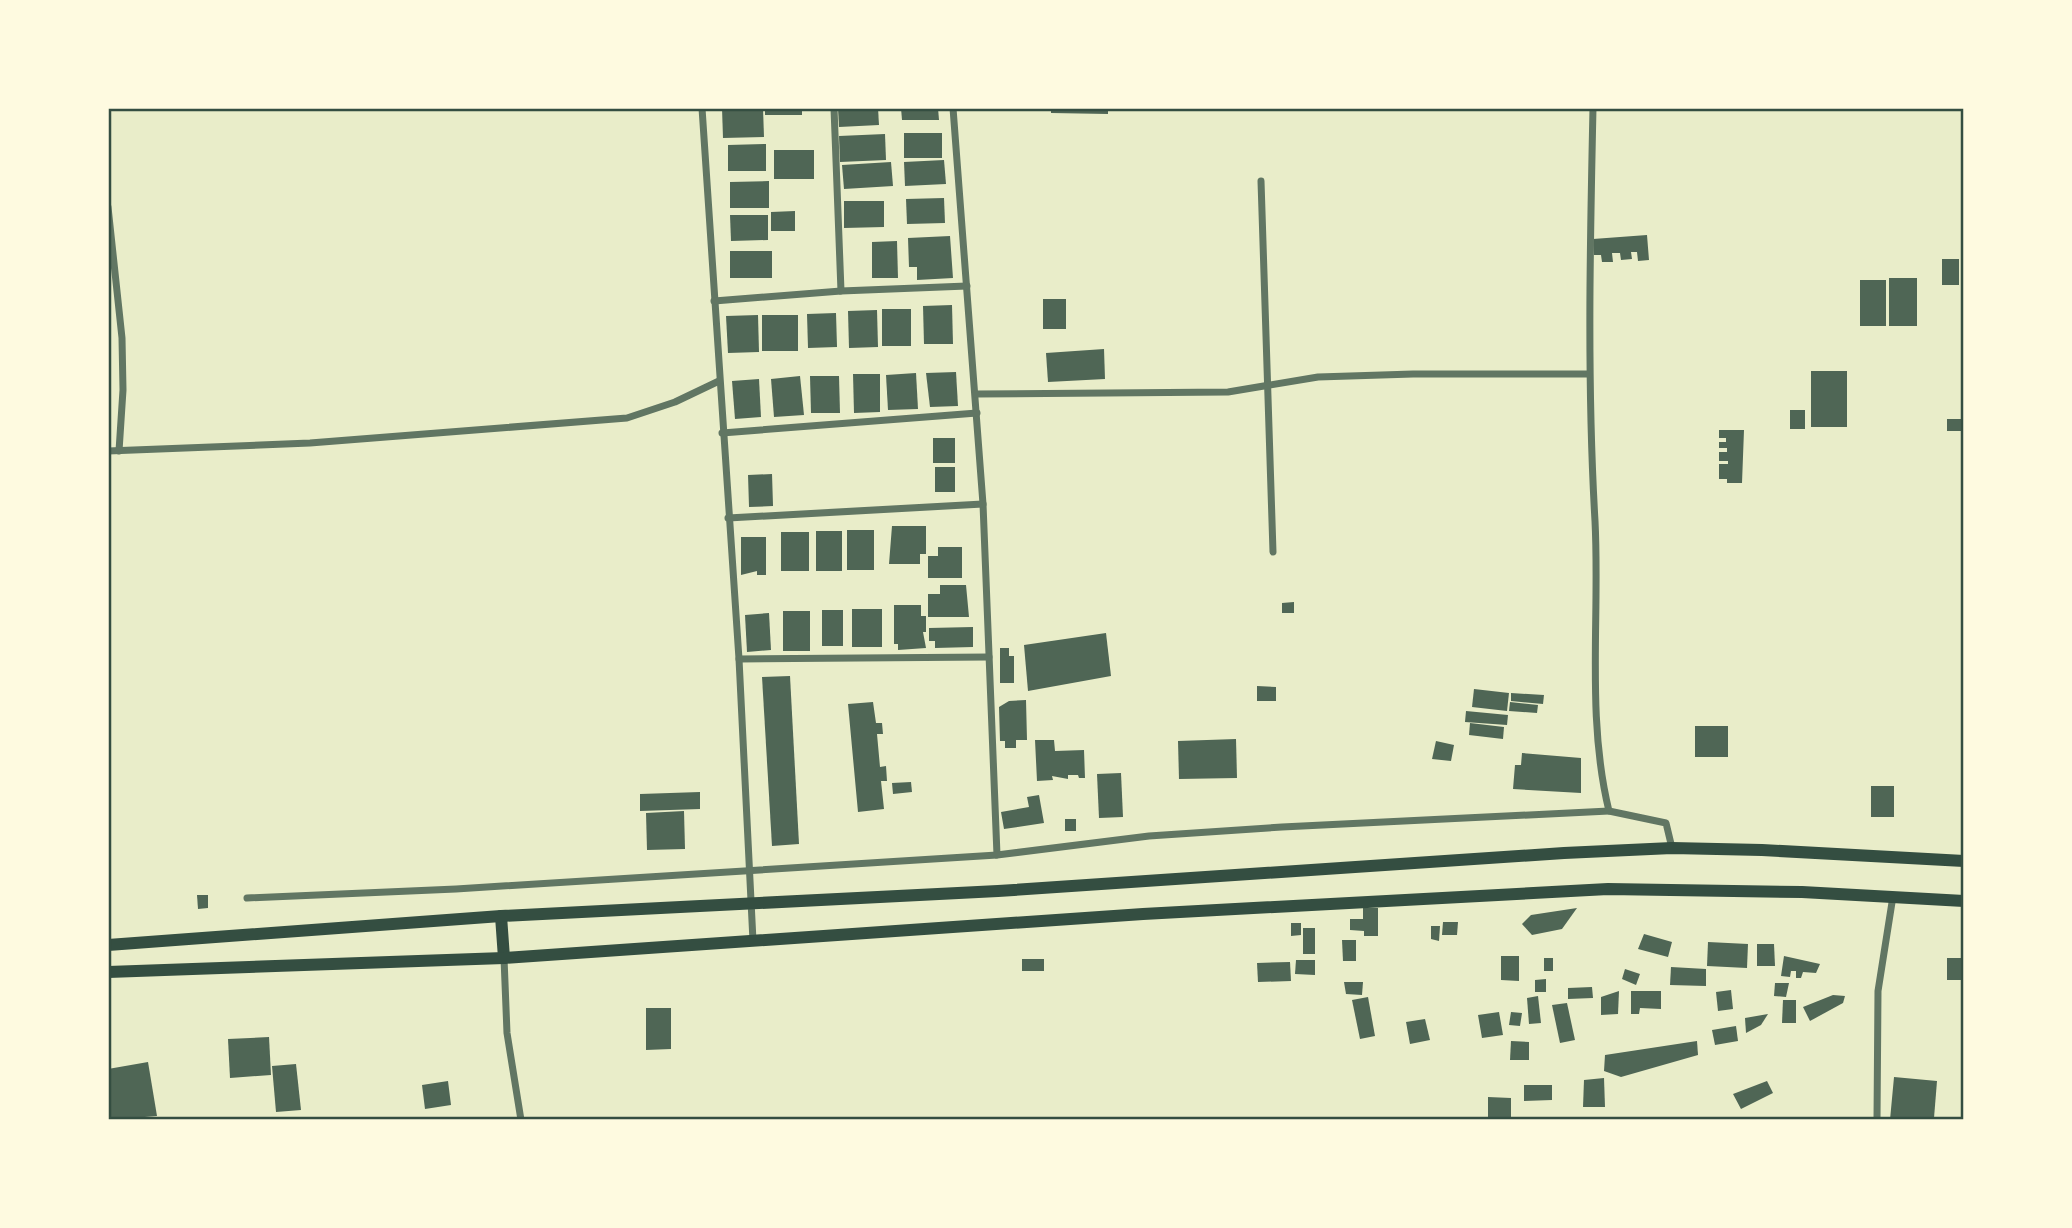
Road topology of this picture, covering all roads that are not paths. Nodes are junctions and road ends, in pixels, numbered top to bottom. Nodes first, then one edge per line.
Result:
1 (702, 108) edge
2 (834, 108) edge
3 (953, 108) edge
4 (1593, 108) edge
5 (1261, 181) dead end
6 (108, 207) edge
7 (967, 286) junction
8 (841, 291) junction
9 (714, 301) junction
10 (1589, 374) junction
11 (719, 382) junction
12 (1265, 386) junction
13 (976, 394) junction
14 (977, 412) junction
15 (722, 433) junction
16 (108, 451) edge
17 (119, 451) junction
18 (983, 504) junction
19 (728, 518) junction
20 (1273, 552) dead end
21 (989, 657) junction
22 (739, 659) junction
23 (1609, 811) junction
24 (1672, 848) junction
25 (997, 855) junction
26 (1964, 861) edge
27 (749, 868) junction
28 (1893, 896) junction
29 (247, 898) dead end
30 (1964, 901) edge
31 (751, 903) junction
32 (501, 916) junction
33 (753, 941) junction
34 (108, 945) edge
35 (504, 958) junction
36 (108, 972) edge
37 (521, 1119) edge
38 (1877, 1119) edge

1 - 9 street
2 - 8 street
3 - 7 street
4 - 10 street
5 - 12 street
6 - 17 street
7 - 8 street
7 - 13 street
8 - 9 street
9 - 11 street
10 - 12 street
10 - 23 street
11 - 15 street
11 - 17 street
12 - 13 street
12 - 20 street
13 - 14 street
14 - 15 street
14 - 18 street
15 - 19 street
16 - 17 street
18 - 19 street
18 - 21 street
19 - 22 street
21 - 22 street
21 - 25 street
22 - 27 street
23 - 24 street
23 - 25 street
24 - 26 main road
24 - 31 main road
25 - 27 street
27 - 29 street
27 - 31 street
28 - 30 main road
28 - 33 main road
28 - 38 street
31 - 32 main road
31 - 33 street
32 - 34 main road
32 - 35 main road
33 - 35 main road
35 - 36 main road
35 - 37 street

